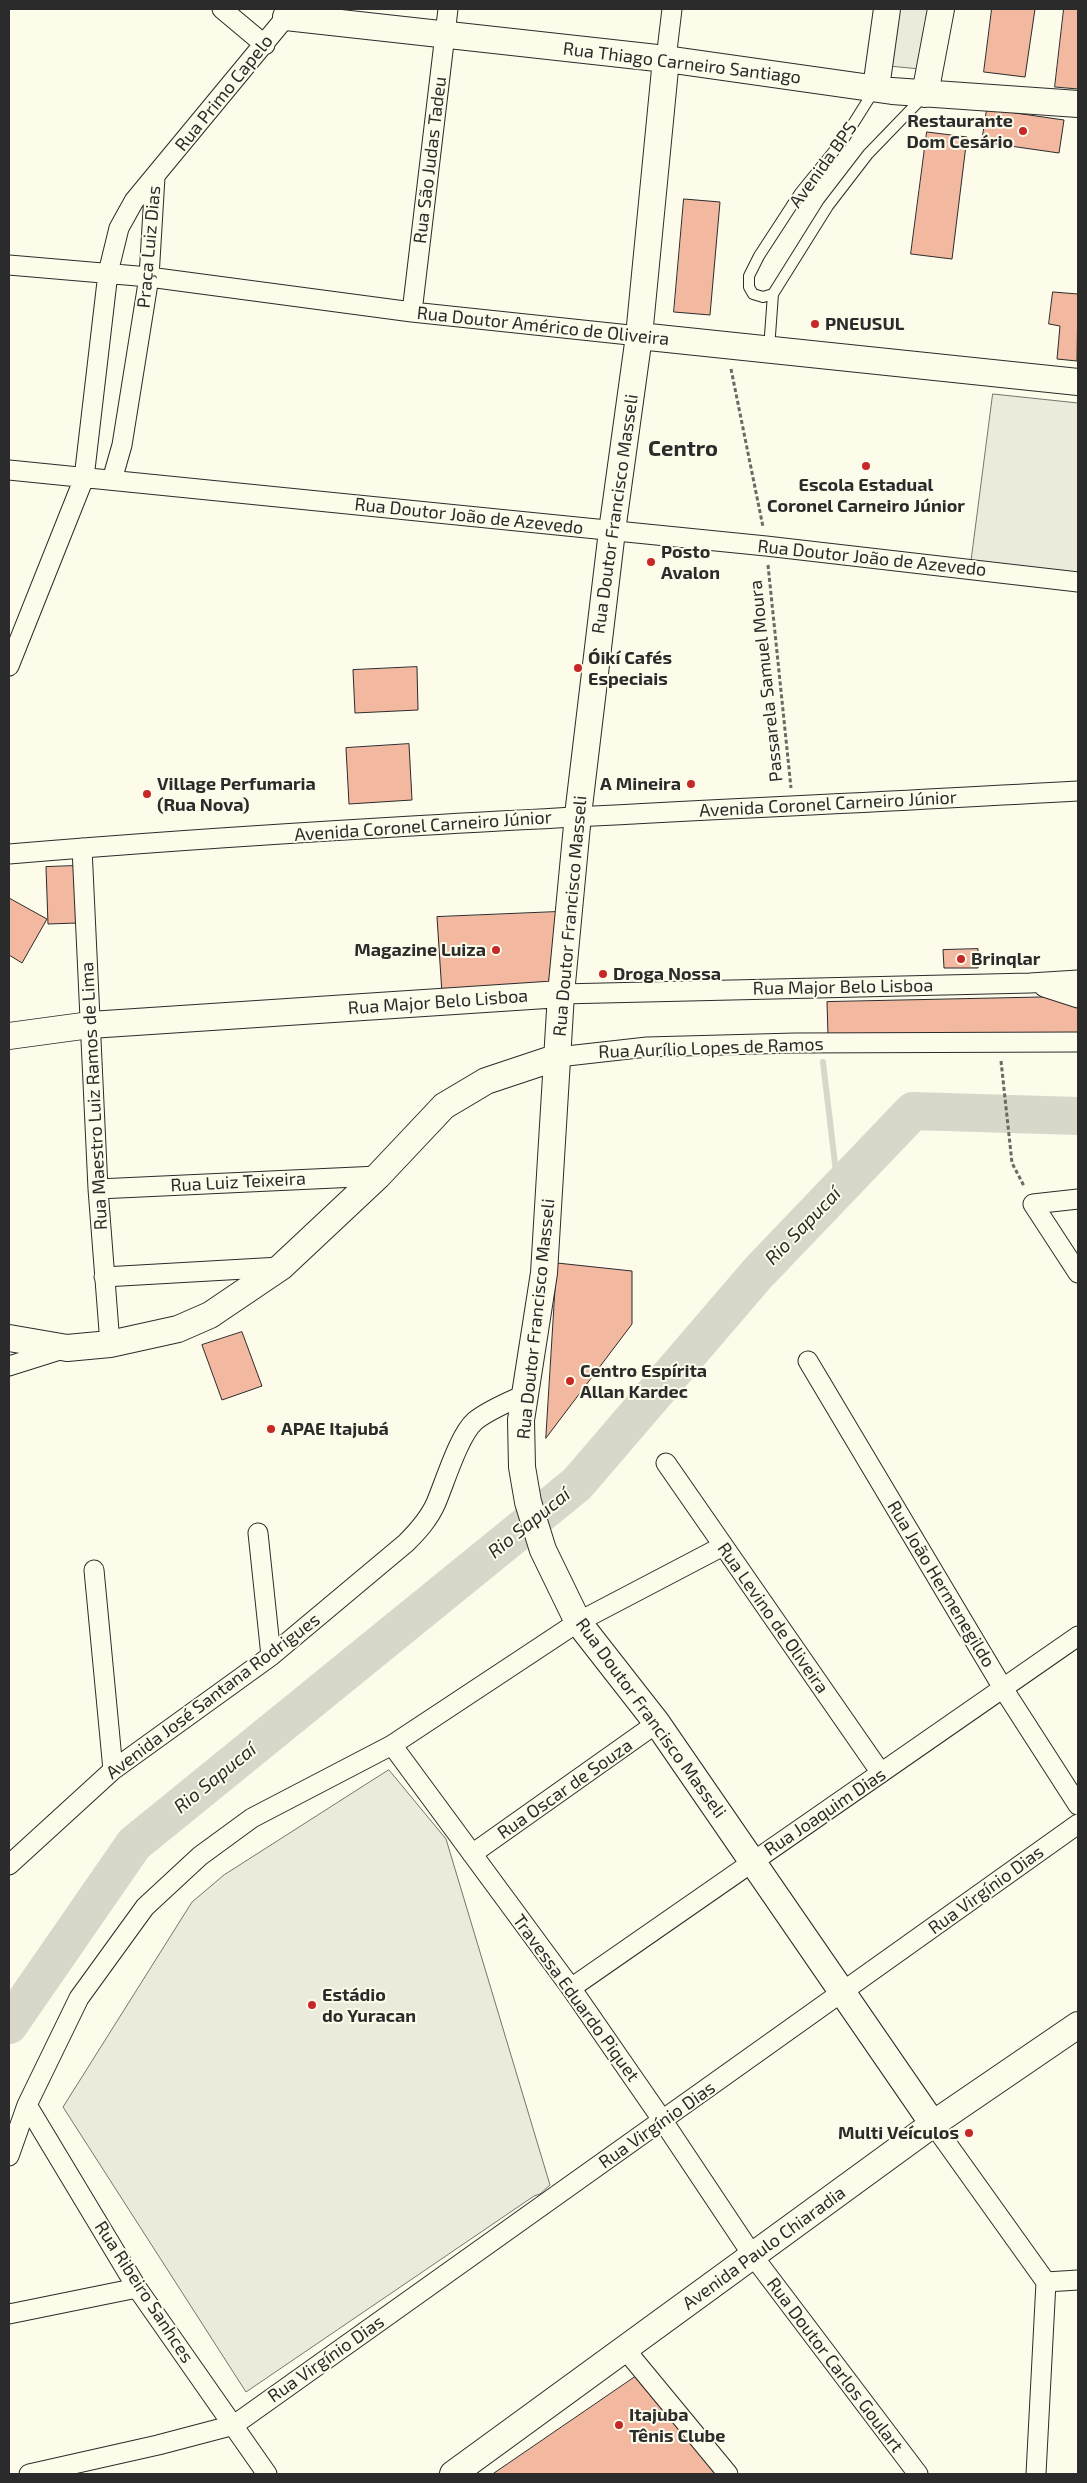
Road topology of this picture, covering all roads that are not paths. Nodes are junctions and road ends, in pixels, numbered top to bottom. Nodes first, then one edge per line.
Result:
1 (222, 9) edge
2 (448, 9) edge
3 (672, 9) edge
4 (887, 9) edge
5 (941, 9) edge
6 (289, 13) edge
7 (444, 34) junction
8 (265, 45) junction
9 (666, 59) junction
10 (876, 88) junction
11 (925, 94) junction
12 (1078, 104) edge
13 (155, 177) junction
14 (9, 264) edge
15 (108, 274) junction
16 (149, 277) junction
17 (773, 294) junction
18 (412, 312) junction
19 (639, 336) junction
20 (769, 350) junction
21 (1078, 382) edge
22 (9, 470) edge
23 (84, 478) junction
24 (112, 480) junction
25 (612, 531) junction
26 (1078, 582) edge
27 (9, 666) edge
28 (1078, 791) edge
29 (578, 815) junction
30 (82, 848) junction
31 (9, 854) edge
32 (1078, 980) edge
33 (1030, 983) junction
34 (561, 994) junction
35 (1078, 998) edge
36 (90, 1025) junction
37 (9, 1036) edge
38 (1078, 1042) edge
39 (558, 1057) junction
40 (378, 1176) junction
41 (98, 1189) junction
42 (1078, 1200) edge
43 (281, 1267) junction
44 (1078, 1273) edge
45 (104, 1277) junction
46 (9, 1338) edge
47 (110, 1344) junction
48 (67, 1348) junction
49 (808, 1361) dead end
50 (9, 1366) edge
51 (526, 1394) junction
52 (666, 1462) dead end
53 (258, 1533) dead end
54 (722, 1546) junction
55 (94, 1570) dead end
56 (578, 1622) junction
57 (1078, 1636) edge
58 (271, 1656) junction
59 (1004, 1690) junction
60 (657, 1723) junction
61 (392, 1745) junction
62 (114, 1770) junction
63 (881, 1773) junction
64 (1078, 1804) edge
65 (1078, 1824) edge
66 (472, 1854) junction
67 (753, 1860) junction
68 (9, 1865) edge
69 (571, 1988) junction
70 (844, 1992) junction
71 (1078, 2026) edge
72 (27, 2105) junction
73 (663, 2120) junction
74 (933, 2124) junction
75 (9, 2156) edge
76 (753, 2256) junction
77 (1078, 2280) edge
78 (1046, 2282) junction
79 (137, 2288) junction
80 (9, 2314) edge
81 (624, 2348) junction
82 (234, 2424) junction
83 (29, 2474) edge
84 (267, 2474) edge
85 (453, 2474) edge
86 (728, 2474) edge
87 (918, 2474) edge
88 (1036, 2474) edge

1 - 8 street
2 - 7 street, Rua São Judas Tadeu
3 - 9 street
4 - 10 main road, Avenida BPS
5 - 11 main road
6 - 7 main road, Rua Thiago Carneiro Santiago
6 - 8 street, Rua Primo Capelo
7 - 9 main road, Rua Thiago Carneiro Santiago
7 - 18 street, Rua São Judas Tadeu
8 - 13 street, Rua Primo Capelo
9 - 10 main road, Rua Thiago Carneiro Santiago
9 - 19 main road, Rua Doutor Francisco Masseli
10 - 11 main road, Rua Thiago Carneiro Santiago
10 - 17 lane, Avenida BPS
11 - 12 main road, Rua Thiago Carneiro Santiago
11 - 17 lane, Avenida BPS
13 - 15 street, Praça Luiz Dias
13 - 16 street, Praça Luiz Dias
14 - 15 street, Rua Doutor Américo de Oliveira
15 - 16 street, Rua Doutor Américo de Oliveira
15 - 23 street, Praça Luiz Dias
16 - 18 street, Rua Doutor Américo de Oliveira
16 - 24 street, Praça Luiz Dias
17 - 20 lane, Avenida BPS
18 - 19 street, Rua Doutor Américo de Oliveira
19 - 20 main road, Rua Doutor Américo de Oliveira
19 - 25 main road, Rua Doutor Francisco Masseli
20 - 21 main road, Rua Doutor Américo de Oliveira
22 - 23 street, Rua Doutor João de Azevedo
23 - 24 street, Rua Doutor João de Azevedo
23 - 27 street, Praça Luiz Dias
24 - 25 street, Rua Doutor João de Azevedo
25 - 26 street, Rua Doutor João de Azevedo
25 - 29 main road, Rua Doutor Francisco Masseli
28 - 29 street, Avenida Coronel Carneiro Júnior
29 - 30 street, Avenida Coronel Carneiro Júnior
29 - 34 main road, Rua Doutor Francisco Masseli
30 - 31 street, Avenida Coronel Carneiro Júnior
30 - 36 street, Rua Maestro Luiz Ramos de Lima
32 - 33 street, Rua Major Belo Lisboa
33 - 34 street, Rua Major Belo Lisboa
33 - 35 street
34 - 36 main road, Rua Major Belo Lisboa
34 - 39 main road, Rua Doutor Francisco Masseli
36 - 37 main road, Rua Major Belo Lisboa
36 - 41 street, Rua Maestro Luiz Ramos de Lima
38 - 39 street, Rua Aurílio Lopes de Ramos
39 - 40 main road, Rua Aurílio Lopes de Ramos
39 - 51 main road, Rua Doutor Francisco Masseli
40 - 41 street, Rua Luiz Teixeira
40 - 43 main road, Rua Aurílio Lopes de Ramos
41 - 45 street, Rua Maestro Luiz Ramos de Lima
42 - 44 street
43 - 45 street
43 - 47 main road, Rua Aurílio Lopes de Ramos
45 - 47 street, Rua Maestro Luiz Ramos de Lima
46 - 48 main road, Rua Aurílio Lopes de Ramos
47 - 48 main road, Rua Aurílio Lopes de Ramos
48 - 50 street
49 - 59 street, Rua João Hermenegildo
51 - 56 main road, Rua Doutor Francisco Masseli
51 - 58 street, Avenida José Santana Rodrigues
52 - 54 street, Rua Levino de Oliveira
53 - 58 street
54 - 56 street
54 - 63 street, Rua Levino de Oliveira
55 - 62 street
56 - 60 main road, Rua Doutor Francisco Masseli
56 - 61 street
57 - 59 street, Rua Joaquim Dias
58 - 62 street, Avenida José Santana Rodrigues
59 - 63 street, Rua Joaquim Dias
59 - 64 street, Rua João Hermenegildo
60 - 66 street, Rua Oscar de Souza
60 - 67 main road, Rua Doutor Francisco Masseli
61 - 66 street, Travessa Eduardo Piquet
61 - 72 street
62 - 68 street, Avenida José Santana Rodrigues
63 - 67 street, Rua Joaquim Dias
65 - 70 street, Rua Virgínio Dias
66 - 69 street, Travessa Eduardo Piquet
67 - 69 street, Rua Joaquim Dias
67 - 70 main road, Rua Doutor Francisco Masseli
69 - 73 street, Travessa Eduardo Piquet
70 - 73 street, Rua Virgínio Dias
70 - 74 main road, Rua Doutor Francisco Masseli
71 - 74 main road, Avenida Paulo Chiaradia
72 - 75 street
72 - 79 street, Rua Ribeiro Sanhces
73 - 76 street, Travessa Eduardo Piquet
73 - 82 street, Rua Virgínio Dias
74 - 76 main road, Avenida Paulo Chiaradia
74 - 78 street
76 - 81 main road, Avenida Paulo Chiaradia
76 - 87 street, Rua Doutor Carlos Goulart
77 - 78 street
78 - 88 street
79 - 80 street
79 - 82 street, Rua Ribeiro Sanhces
81 - 85 main road, Avenida Paulo Chiaradia
81 - 86 street
82 - 83 street, Rua Virgínio Dias
82 - 84 street, Rua Ribeiro Sanhces

